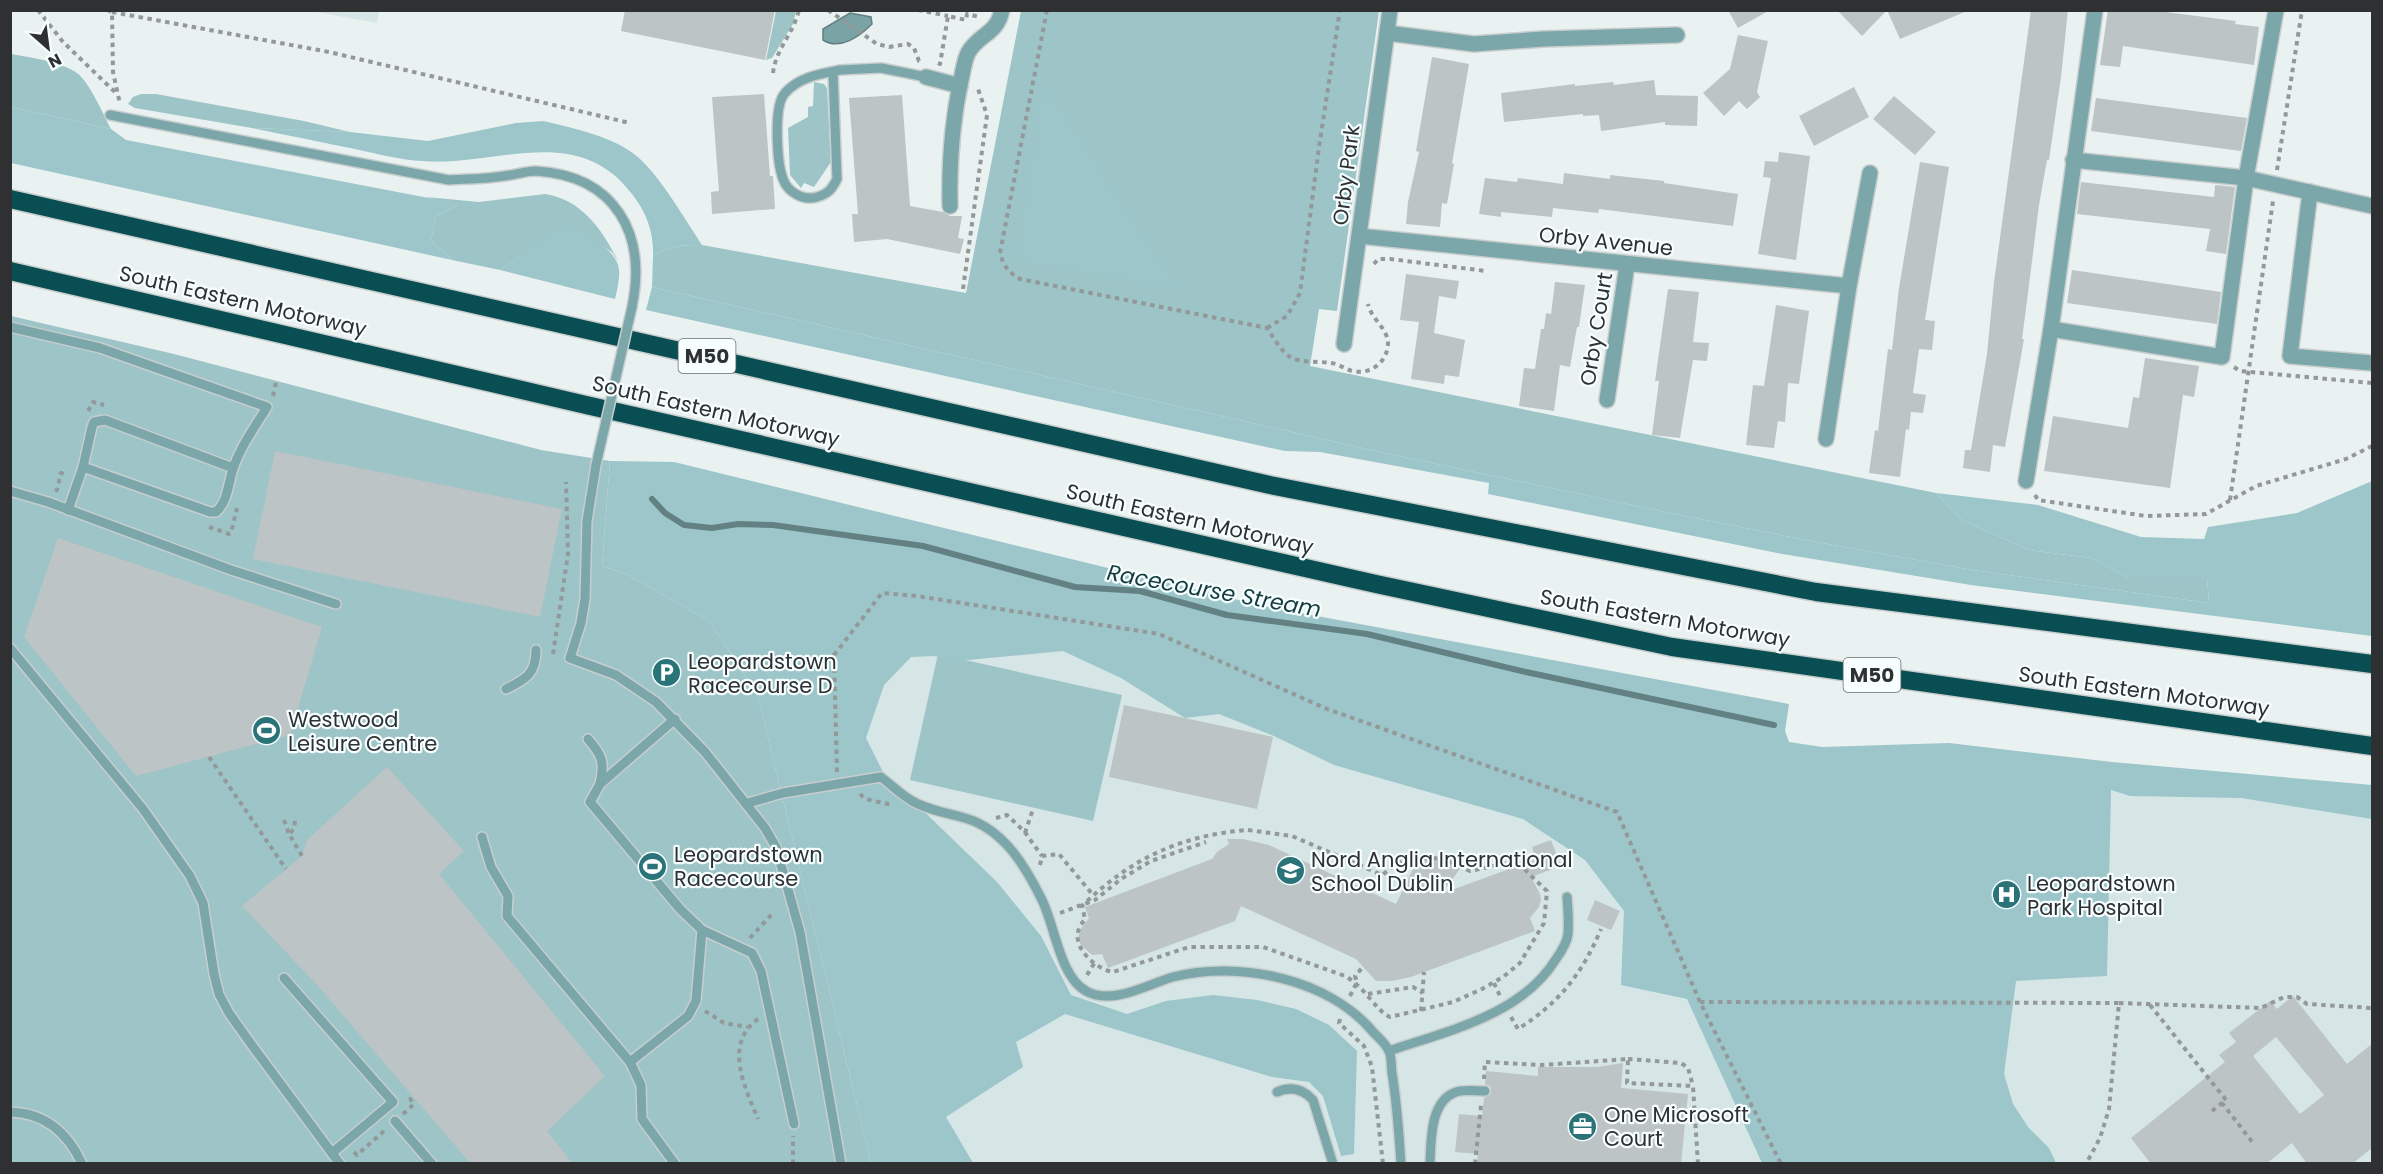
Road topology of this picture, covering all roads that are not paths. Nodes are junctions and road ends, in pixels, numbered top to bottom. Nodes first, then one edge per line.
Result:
1 (1002, 10) edge
2 (1390, 10) edge
3 (2095, 10) edge
4 (2276, 10) edge
5 (1387, 33) junction
6 (1677, 35) dead end
7 (833, 72) junction
8 (926, 77) joint
9 (960, 86) junction
10 (110, 115) dead end
11 (2073, 160) junction
12 (1870, 173) dead end
13 (2246, 178) junction
14 (2310, 192) junction
15 (10, 199) edge
16 (951, 206) dead end
17 (2373, 206) edge
18 (1359, 237) junction
19 (1627, 265) junction
20 (10, 271) edge
21 (1850, 286) junction
22 (10, 327) edge
23 (2051, 329) junction
24 (1344, 344) dead end
25 (2373, 363) edge
26 (1606, 400) dead end
27 (1826, 439) dead end
28 (83, 467) junction
29 (233, 468) junction
30 (2025, 481) road end
31 (10, 492) edge
32 (68, 510) junction
33 (336, 604) dead end
34 (10, 648) edge
35 (536, 651) dead end
36 (2373, 664) edge
37 (506, 688) dead end
38 (675, 719) junction
39 (588, 739) dead end
40 (2373, 746) edge
41 (600, 784) junction
42 (748, 803) junction
43 (482, 837) dead end
44 (1568, 897) dead end
45 (702, 930) junction
46 (284, 978) dead end
47 (1389, 1051) junction
48 (630, 1062) junction
49 (1484, 1091) road end
50 (1277, 1092) dead end
51 (10, 1112) edge
52 (395, 1121) dead end
53 (794, 1124) road end
54 (332, 1153) junction
55 (82, 1164) edge
56 (340, 1164) edge
57 (432, 1164) edge
58 (675, 1164) edge
59 (841, 1164) edge
60 (1333, 1164) edge
61 (1401, 1164) edge
62 (1430, 1164) edge

1 - 9 street
2 - 5 street, Orby Park
3 - 11 street
4 - 13 street
5 - 6 street
5 - 18 street, Orby Park
7 - 7 lane
7 - 8 lane
8 - 9 street
9 - 16 street
10 - 38 lane, bridge
11 - 13 street
11 - 23 street
12 - 21 street
13 - 14 street
13 - 23 street
14 - 17 street
14 - 25 street
15 - 36 highway, M50
18 - 19 street, Orby Avenue
18 - 24 street, Orby Park
19 - 21 street, Orby Avenue
19 - 26 street, Orby Court
20 - 40 highway, South Eastern Motorway / M50
21 - 27 street
22 - 29 lane
23 - 30 street
28 - 29 lane
28 - 29 lane
28 - 32 lane
31 - 32 lane
32 - 33 lane
34 - 54 lane
35 - 37 lane
38 - 41 lane
38 - 42 lane
39 - 41 lane
41 - 45 lane
42 - 47 lane
42 - 59 lane
43 - 48 lane
44 - 47 lane
45 - 48 lane
45 - 53 lane
46 - 54 lane
47 - 61 lane
48 - 58 lane
49 - 62 lane
50 - 60 lane
51 - 55 lane
52 - 57 lane
54 - 56 lane

